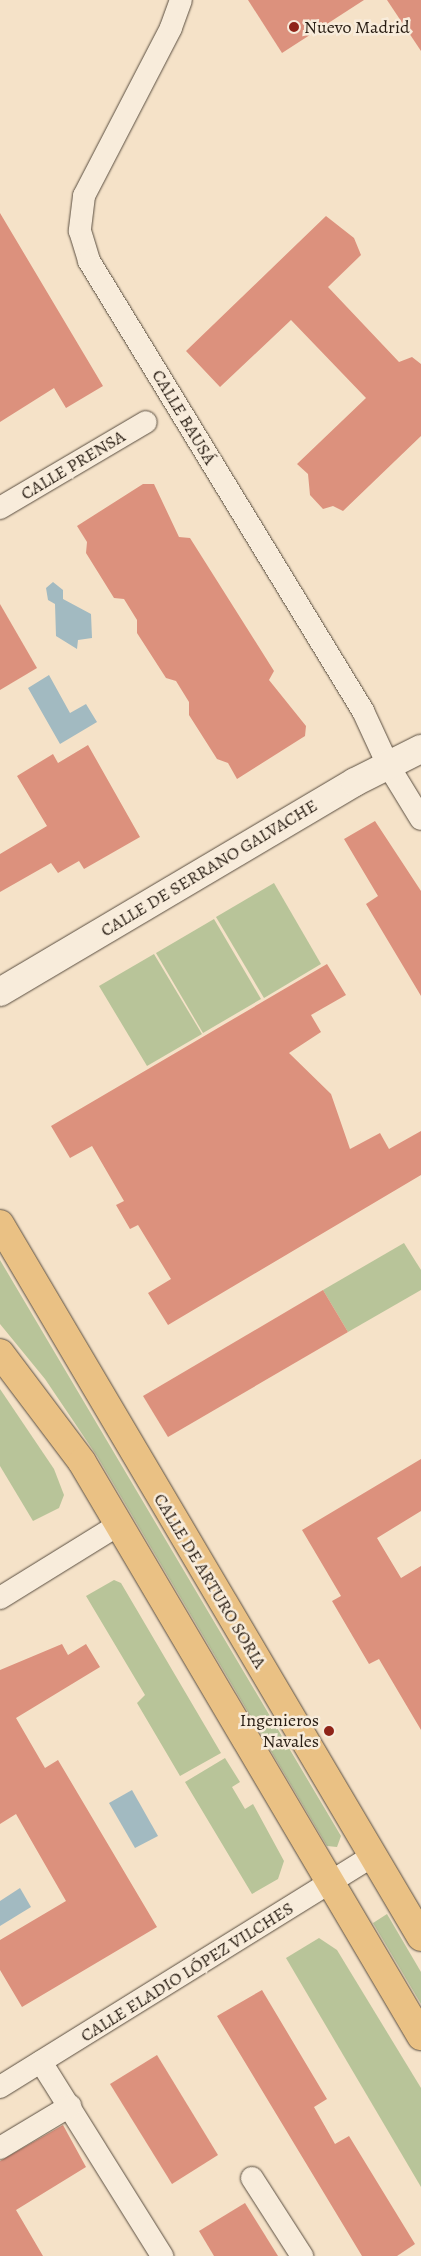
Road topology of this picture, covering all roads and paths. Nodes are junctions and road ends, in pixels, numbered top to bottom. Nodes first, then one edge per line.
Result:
1 (181, 0) edge
2 (146, 422) dead end
3 (0, 508) edge
4 (421, 749) edge
5 (388, 765) junction
6 (421, 819) edge
7 (0, 992) edge
8 (0, 1224) edge
9 (0, 1354) edge
10 (118, 1525) junction
11 (0, 1598) edge
12 (373, 1856) junction
13 (331, 1884) junction
14 (421, 1937) edge
15 (421, 2036) edge
16 (42, 2062) junction
17 (0, 2087) edge
18 (70, 2106) junction
19 (0, 2148) edge
20 (252, 2178) dead end
21 (162, 2256) edge
22 (302, 2256) edge

1 - 5 street, CALLE BAUSÁ
2 - 3 street, CALLE PRENSA
4 - 5 street, CALLE DE SERRANO GALVACHE
5 - 6 street, CALLE BAUSÁ
5 - 7 street, CALLE DE SERRANO GALVACHE
8 - 12 main road, CALLE DE ARTURO SORIA
9 - 10 main road
10 - 11 street
10 - 13 main road
12 - 13 street, CALLE ELADIO LÓPEZ VILCHES
12 - 14 main road, CALLE DE ARTURO SORIA
13 - 15 main road
13 - 16 street, CALLE ELADIO LÓPEZ VILCHES
16 - 17 street, CALLE ELADIO LÓPEZ VILCHES
16 - 18 street
18 - 19 street
18 - 21 street
20 - 22 street

